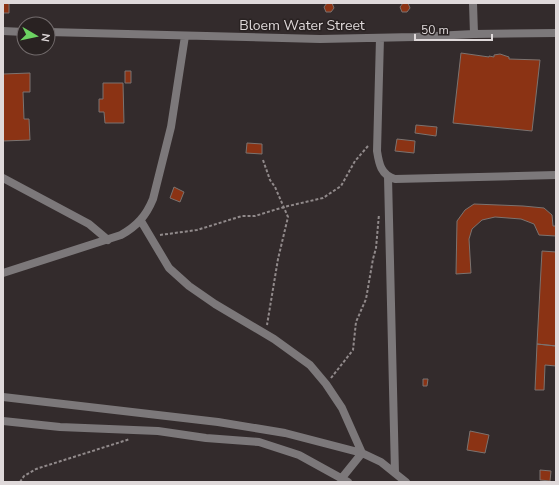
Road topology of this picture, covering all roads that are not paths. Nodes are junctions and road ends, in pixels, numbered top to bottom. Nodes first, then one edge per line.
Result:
1 (473, 3) edge
2 (3, 31) edge
3 (16, 32) edge
4 (56, 32) edge
5 (556, 33) edge
6 (474, 34) junction
7 (185, 36) junction
8 (380, 38) junction
9 (556, 175) edge
10 (388, 177) junction
11 (3, 178) edge
12 (141, 221) junction
13 (108, 240) junction
14 (3, 273) edge
15 (3, 397) edge
16 (3, 421) edge
17 (362, 452) junction
18 (395, 473) junction
19 (344, 480) edge
20 (406, 482) edge

1 - 6 street
2 - 3 street
4 - 7 street, Bloem Water Street
5 - 6 street, Bloem Water Street
6 - 8 street, Bloem Water Street
7 - 8 street, Bloem Water Street
7 - 12 street
8 - 10 street
9 - 10 street
10 - 18 street
11 - 13 street
12 - 13 street
12 - 17 street
13 - 14 street
15 - 17 street
16 - 19 street
17 - 18 street
17 - 19 street
18 - 20 street

